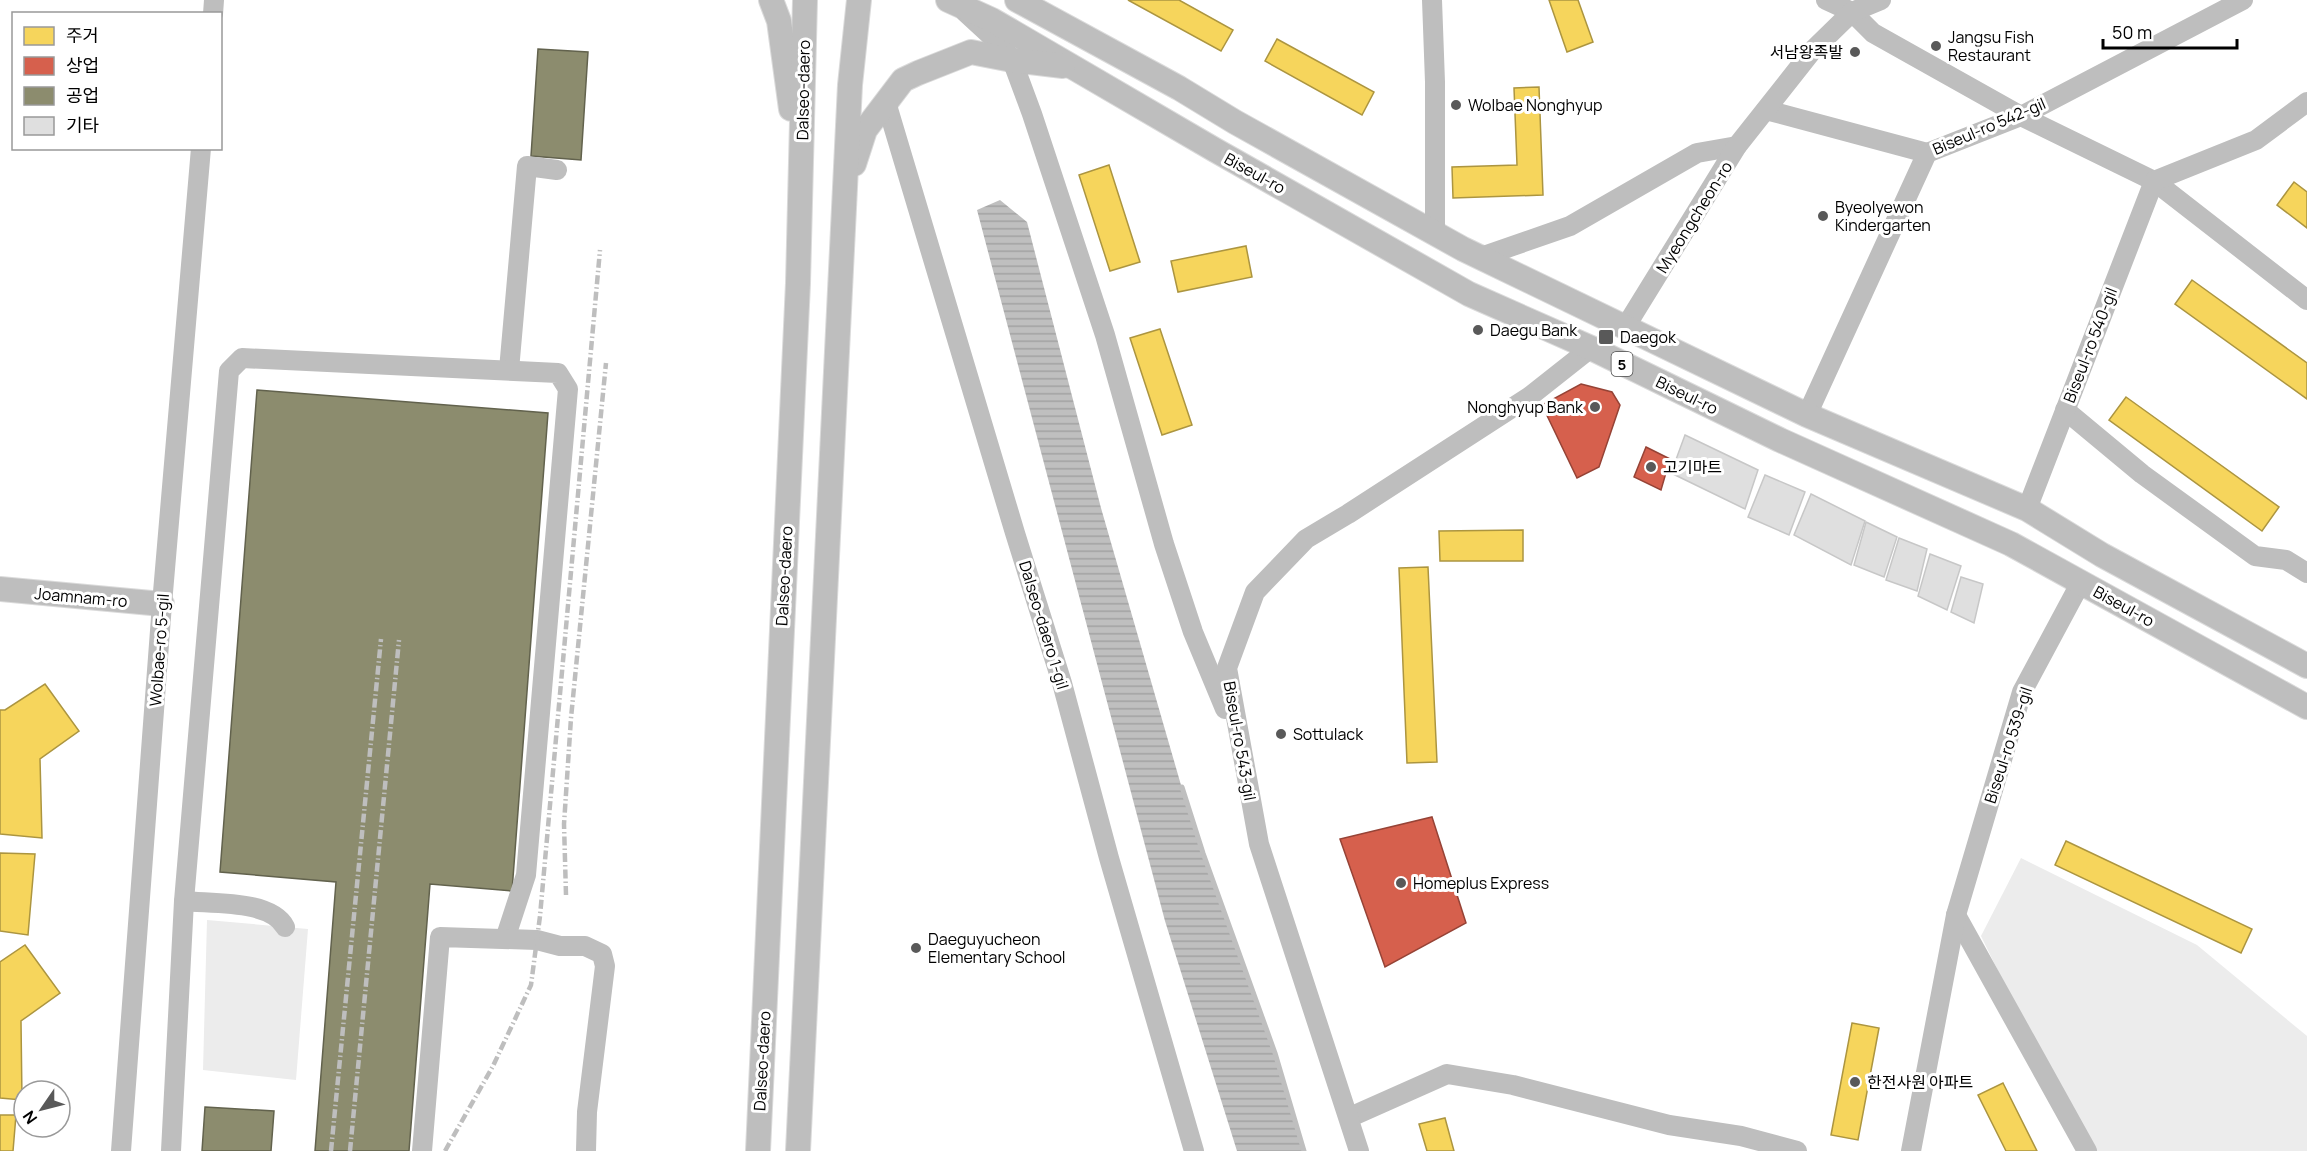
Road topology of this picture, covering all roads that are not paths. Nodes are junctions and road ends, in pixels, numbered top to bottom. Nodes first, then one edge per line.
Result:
1 (771, 0) edge
2 (805, 0) edge
3 (859, 0) edge
4 (1017, 0) edge
5 (1432, 0) edge
6 (1826, 0) edge
7 (1881, 0) edge
8 (2243, 0) edge
9 (952, 2) edge
10 (1852, 12) junction
11 (1012, 60) junction
12 (1076, 68) junction
13 (886, 102) junction
14 (2307, 102) edge
15 (1766, 110) junction
16 (2021, 116) junction
17 (1737, 146) junction
18 (201, 150) edge
19 (1927, 153) junction
20 (557, 170) dead end
21 (801, 170) junction
22 (2154, 181) junction
23 (844, 195) junction
24 (1435, 232) junction
25 (1481, 257) junction
26 (2307, 300) edge
27 (1626, 326) junction
28 (1591, 348) junction
29 (509, 370) junction
30 (2065, 410) junction
31 (1807, 415) junction
32 (2027, 509) junction
33 (2307, 573) edge
34 (2081, 582) junction
35 (0, 590) edge
36 (162, 604) junction
37 (2307, 666) edge
38 (2307, 707) edge
39 (1243, 755) junction
40 (184, 901) junction
41 (1956, 915) junction
42 (285, 927) dead end
43 (505, 939) junction
44 (1357, 1114) dead end
45 (120, 1151) edge
46 (171, 1151) edge
47 (422, 1151) edge
48 (586, 1151) edge
49 (758, 1151) edge
50 (798, 1151) edge
51 (1194, 1151) edge
52 (1359, 1151) edge
53 (1797, 1151) edge
54 (1911, 1151) edge
55 (2087, 1151) edge

1 - 21 main road
2 - 21 main road, Dalseo-daero
3 - 23 main road
4 - 24 main road, Biseul-ro / 5
5 - 24 street
6 - 10 street
7 - 10 street, Myeongcheon-ro
8 - 16 street, Biseul-ro 542-gil
9 - 11 street
9 - 12 main road, Biseul-ro / 5
10 - 15 street, Myeongcheon-ro
10 - 16 street
11 - 12 main road
11 - 13 main road
11 - 39 street
12 - 28 main road, Biseul-ro / 5
13 - 23 main road
13 - 51 street, Dalseo-daero 1-gil
14 - 22 street
15 - 17 street, Myeongcheon-ro
15 - 19 street
16 - 19 street, Biseul-ro 542-gil
16 - 22 street
17 - 25 street
17 - 27 street, Myeongcheon-ro
18 - 36 street, Wolbae-ro 5-gil
19 - 31 street, Biseul-ro 542-gil
20 - 29 street
21 - 49 main road, Dalseo-daero
22 - 26 street
22 - 30 street, Biseul-ro 540-gil
23 - 50 main road
24 - 25 main road, Biseul-ro / 5
25 - 27 main road, Biseul-ro / 5
27 - 31 main road, Biseul-ro / 5
28 - 34 main road, Biseul-ro / 5
28 - 39 street, Biseul-ro 543-gil
29 - 40 street
29 - 43 street
30 - 32 street, Biseul-ro 540-gil
30 - 33 street
31 - 32 main road, Biseul-ro / 5
32 - 37 main road, Biseul-ro / 5
34 - 38 main road, Biseul-ro / 5
34 - 41 street, Biseul-ro 539-gil
35 - 36 main road, Joamnam-ro
36 - 45 street, Wolbae-ro 5-gil
39 - 52 street, Biseul-ro 543-gil
40 - 42 street
40 - 46 street
41 - 54 street, Biseul-ro 539-gil
41 - 55 street
43 - 47 street
43 - 48 street
44 - 53 street

